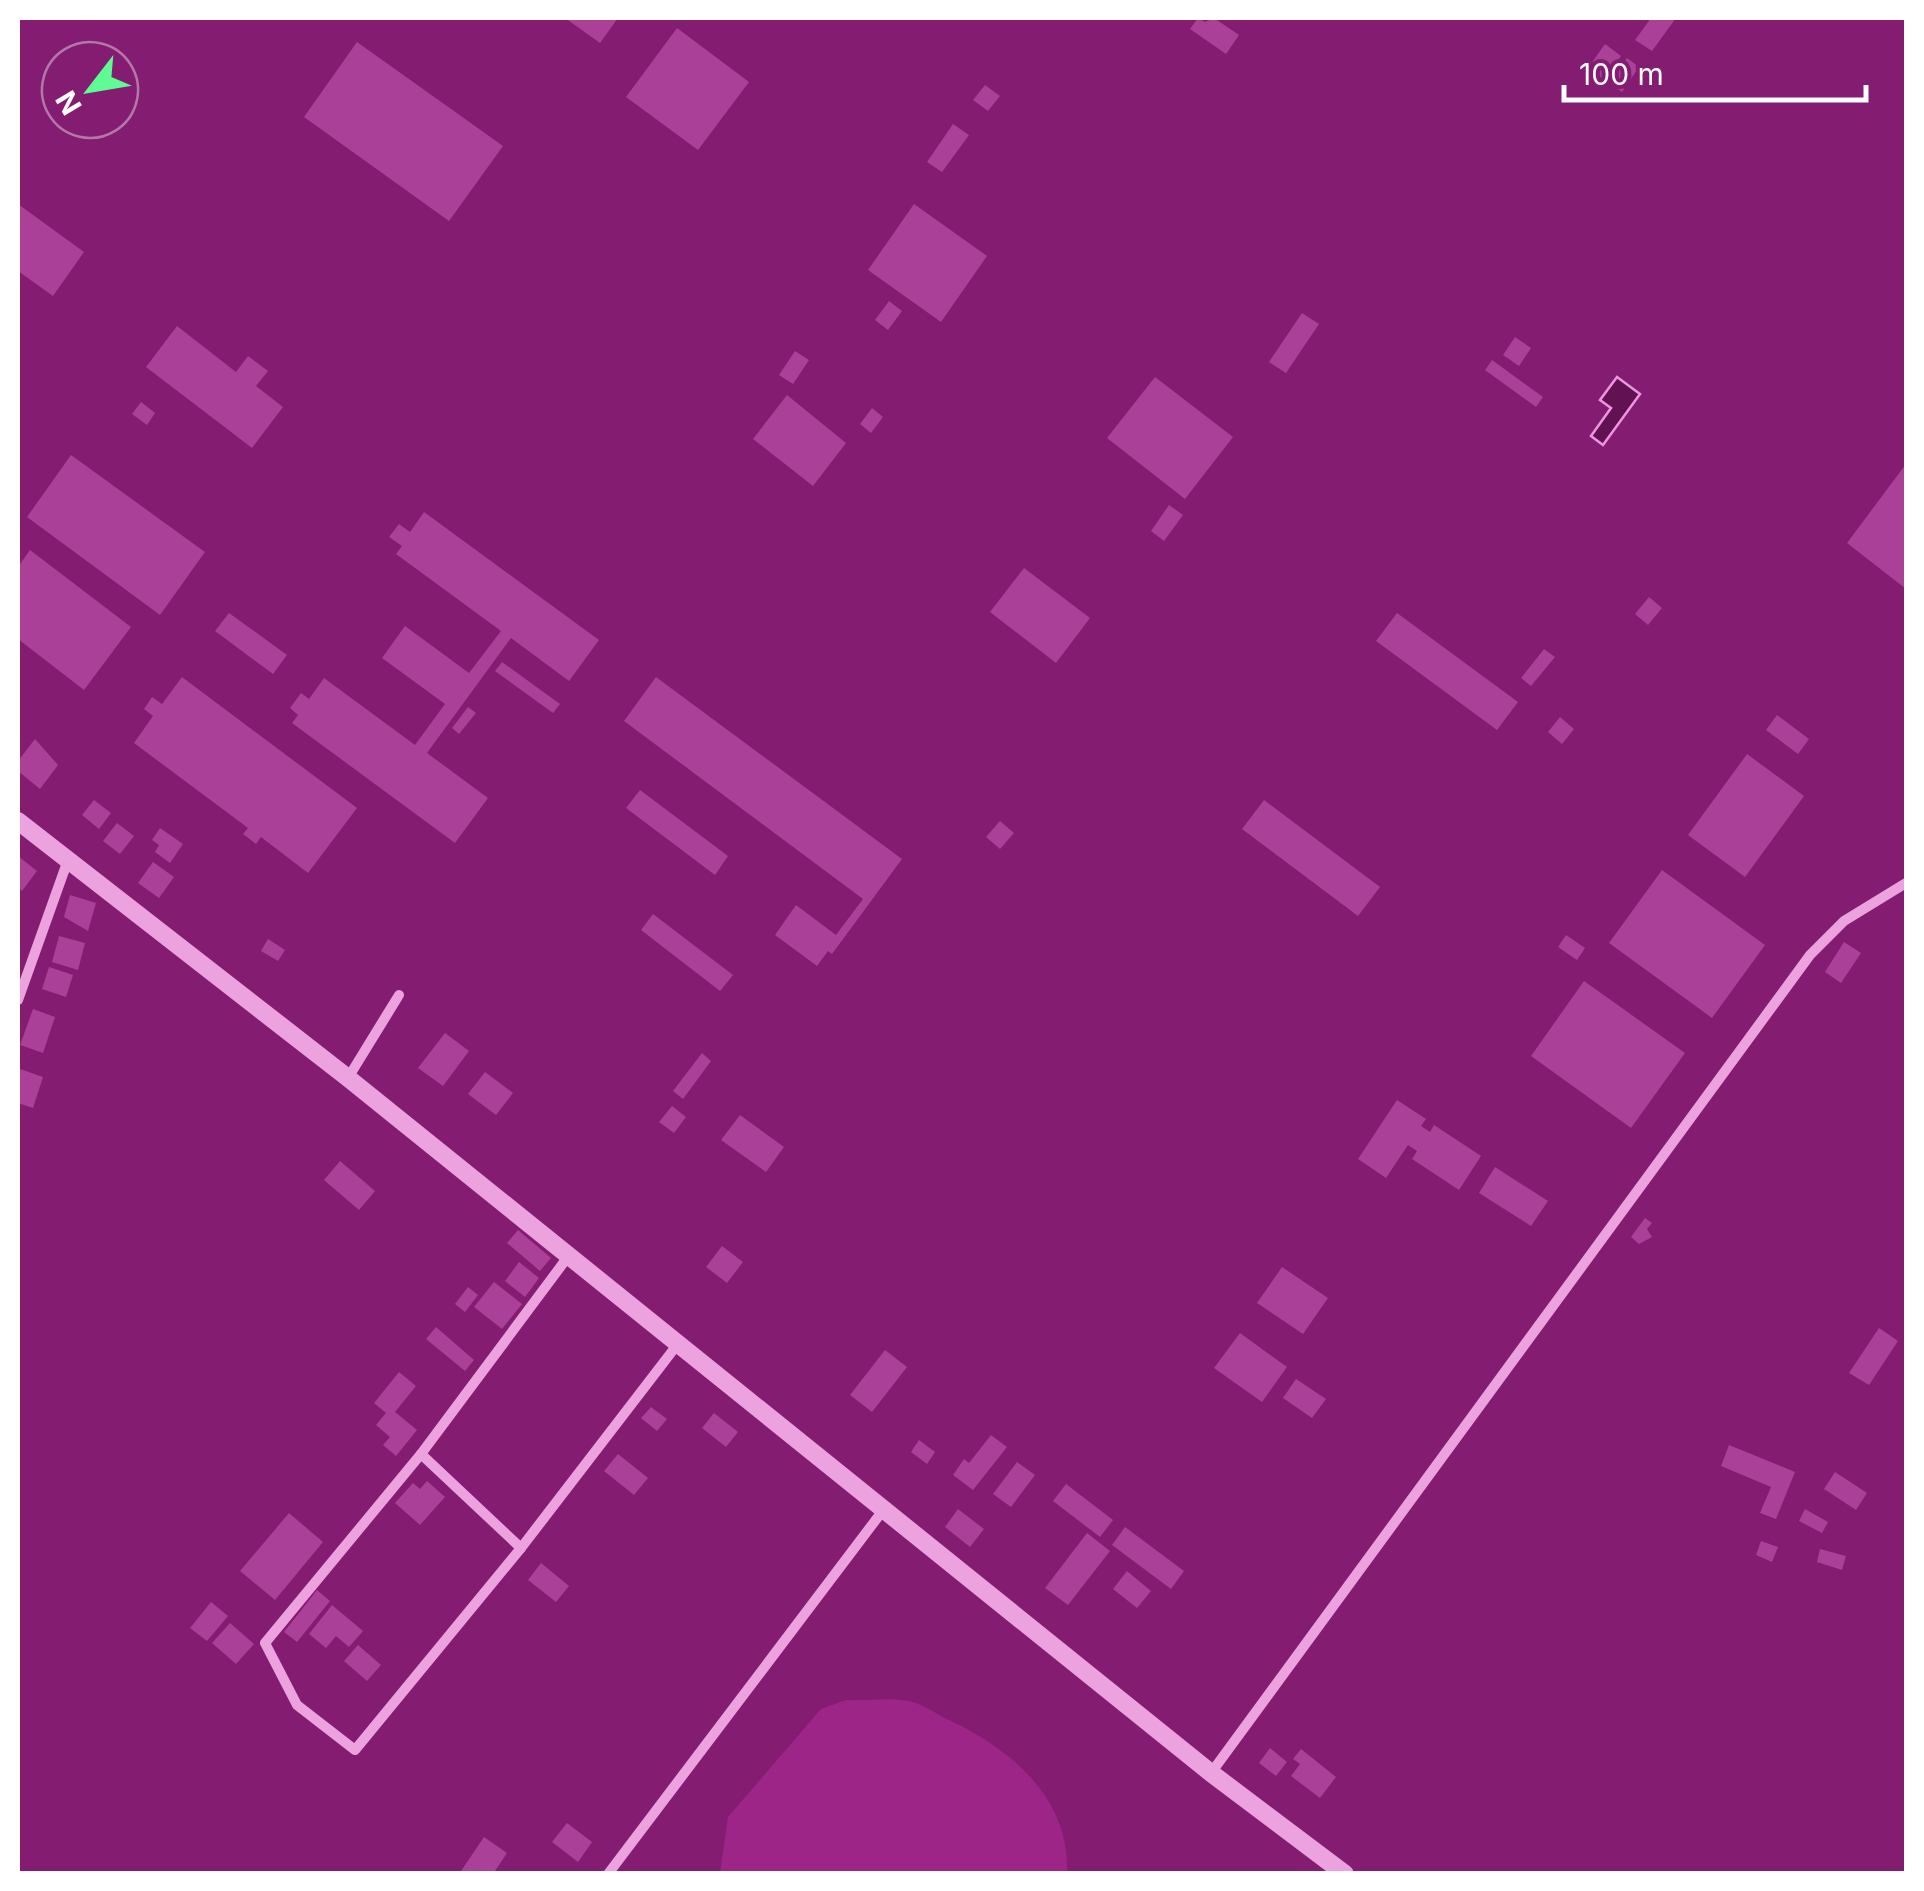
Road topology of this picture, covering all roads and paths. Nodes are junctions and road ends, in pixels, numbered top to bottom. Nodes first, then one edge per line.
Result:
1 (18, 821) edge
2 (68, 860) junction
3 (1906, 883) edge
4 (21, 976) edge
5 (399, 995) dead end
6 (18, 1000) edge
7 (348, 1078) junction
8 (568, 1258) junction
9 (677, 1346) junction
10 (421, 1454) junction
11 (884, 1509) junction
12 (520, 1548) junction
13 (1211, 1772) junction
14 (608, 1874) edge
15 (1344, 1874) edge

1 - 2 street
2 - 4 street
2 - 7 street
3 - 13 street
4 - 6 street
5 - 7 street
7 - 8 street
8 - 9 street
8 - 10 street
9 - 11 street
9 - 12 street
10 - 12 street
10 - 12 street
11 - 13 street
11 - 14 street
13 - 15 street

